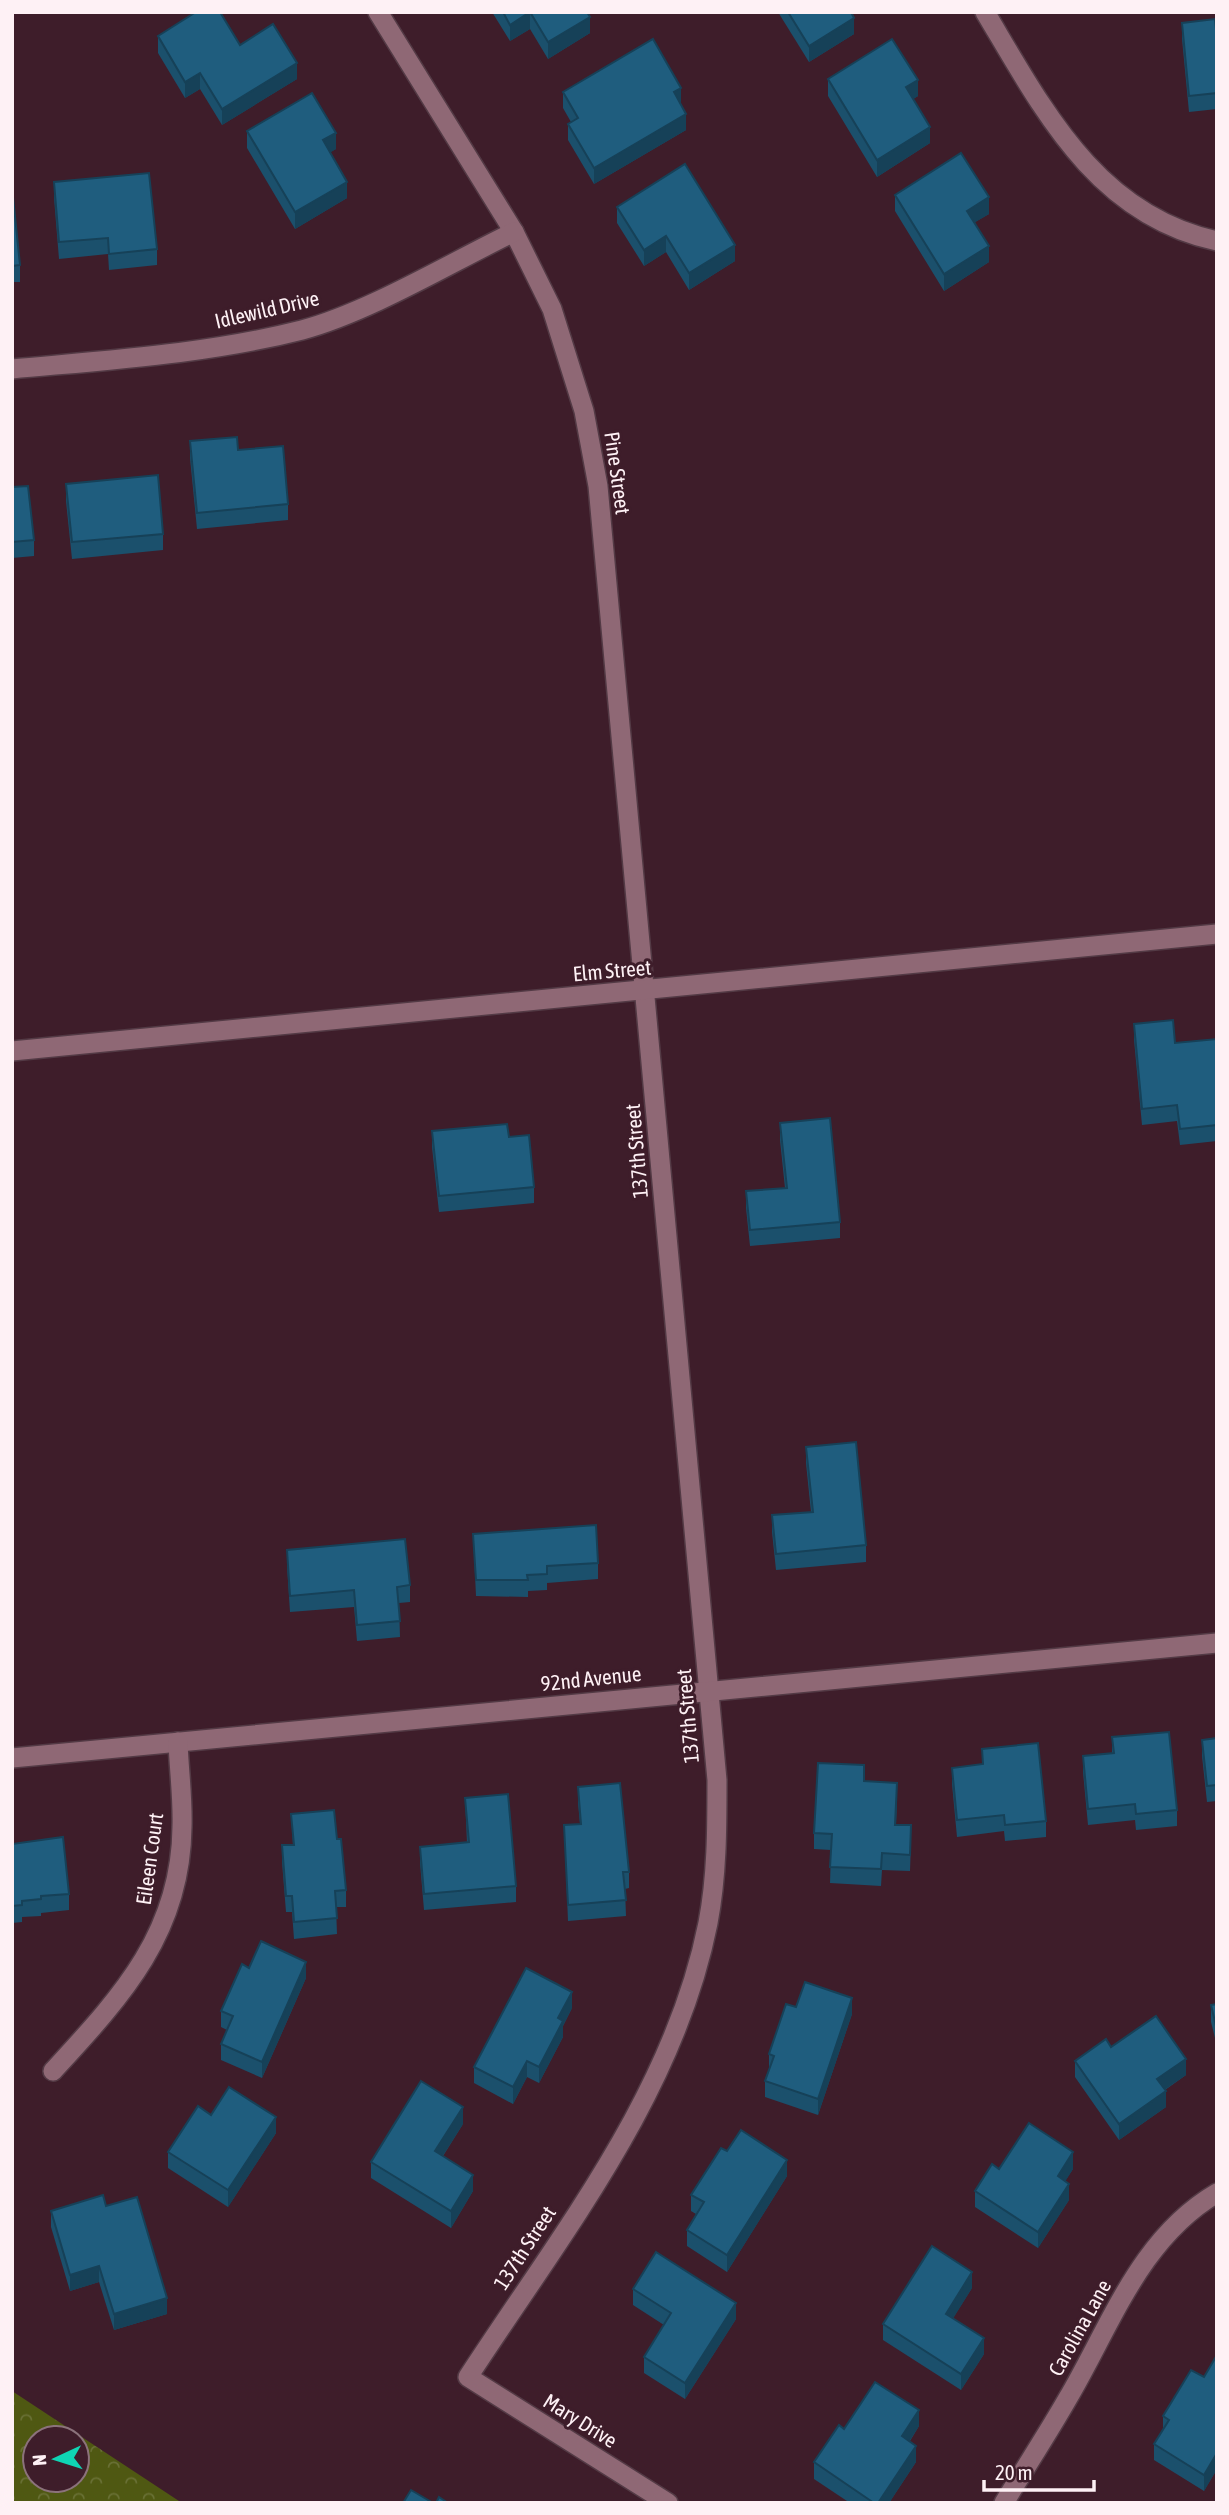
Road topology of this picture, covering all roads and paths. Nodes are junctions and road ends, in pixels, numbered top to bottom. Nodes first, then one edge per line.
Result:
1 (378, 12) edge
2 (985, 12) edge
3 (514, 232) junction
4 (1217, 241) edge
5 (12, 369) edge
6 (1217, 934) edge
7 (645, 990) junction
8 (12, 1051) edge
9 (1217, 1643) edge
10 (708, 1690) junction
11 (178, 1742) junction
12 (12, 1758) edge
13 (53, 2071) dead end
14 (1217, 2193) edge
15 (468, 2377) joint
16 (668, 2503) edge
17 (1004, 2503) edge

1 - 3 street, Pine Street
2 - 4 street
3 - 5 street, Idlewild Drive
3 - 7 street, Pine Street
6 - 7 street, Elm Street
7 - 8 street, Elm Street
7 - 10 street, 137th Street
9 - 10 street, 92nd Avenue
10 - 11 street, 92nd Avenue
10 - 15 street, 137th Street
11 - 12 street, 92nd Avenue
11 - 13 street, Eileen Court
14 - 17 street, Carolina Lane
15 - 16 street, Mary Drive

